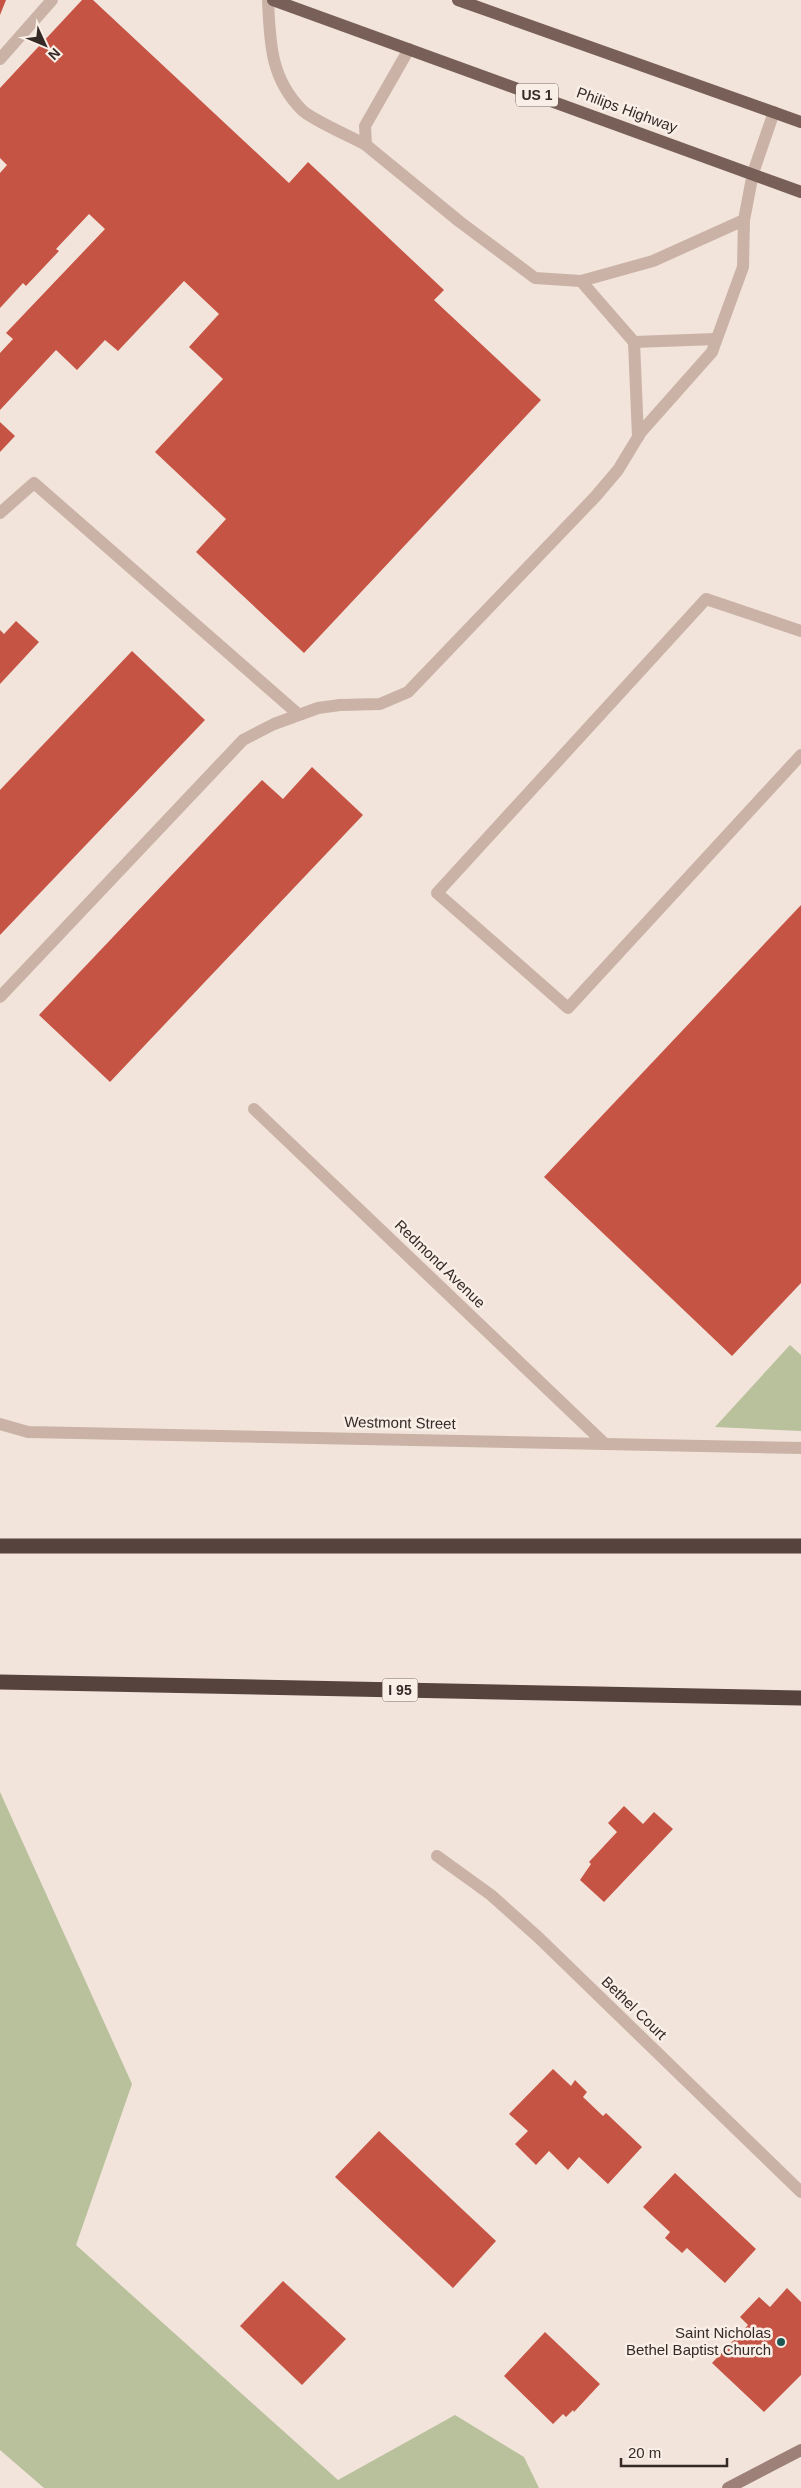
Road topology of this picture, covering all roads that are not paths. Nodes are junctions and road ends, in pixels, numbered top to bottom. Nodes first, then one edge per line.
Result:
1 (52, 0) edge
2 (268, 0) edge
3 (273, 0) edge
4 (458, 0) edge
5 (409, 49) junction
6 (0, 59) edge
7 (774, 112) junction
8 (801, 122) edge
9 (366, 145) junction
10 (753, 173) junction
11 (801, 192) edge
12 (744, 220) junction
13 (582, 281) junction
14 (716, 339) junction
15 (634, 342) junction
16 (638, 436) junction
17 (0, 513) edge
18 (801, 631) edge
19 (298, 714) junction
20 (801, 755) edge
21 (0, 997) edge
22 (254, 1109) dead end
23 (0, 1424) edge
24 (604, 1443) junction
25 (801, 1448) edge
26 (0, 1546) edge
27 (801, 1546) edge
28 (0, 1682) edge
29 (801, 1698) edge
30 (437, 1856) dead end
31 (801, 2192) edge
32 (801, 2450) edge
33 (728, 2488) edge

1 - 6 street
2 - 9 street
3 - 5 main road, Philips Highway / US 1
4 - 7 main road
5 - 9 street
5 - 10 main road, Philips Highway / US 1
7 - 8 main road
7 - 10 street
9 - 13 street
10 - 11 main road, Philips Highway / US 1
10 - 12 street
12 - 13 street
12 - 14 street
13 - 15 street
14 - 15 street
14 - 16 street
15 - 16 street
16 - 19 street
17 - 19 street
18 - 20 street
19 - 21 street
22 - 24 street, Redmond Avenue
23 - 24 street, Westmont Street
24 - 25 street, Westmont Street
26 - 27 highway
28 - 29 highway, I 95
30 - 31 street, Bethel Court
32 - 33 street

